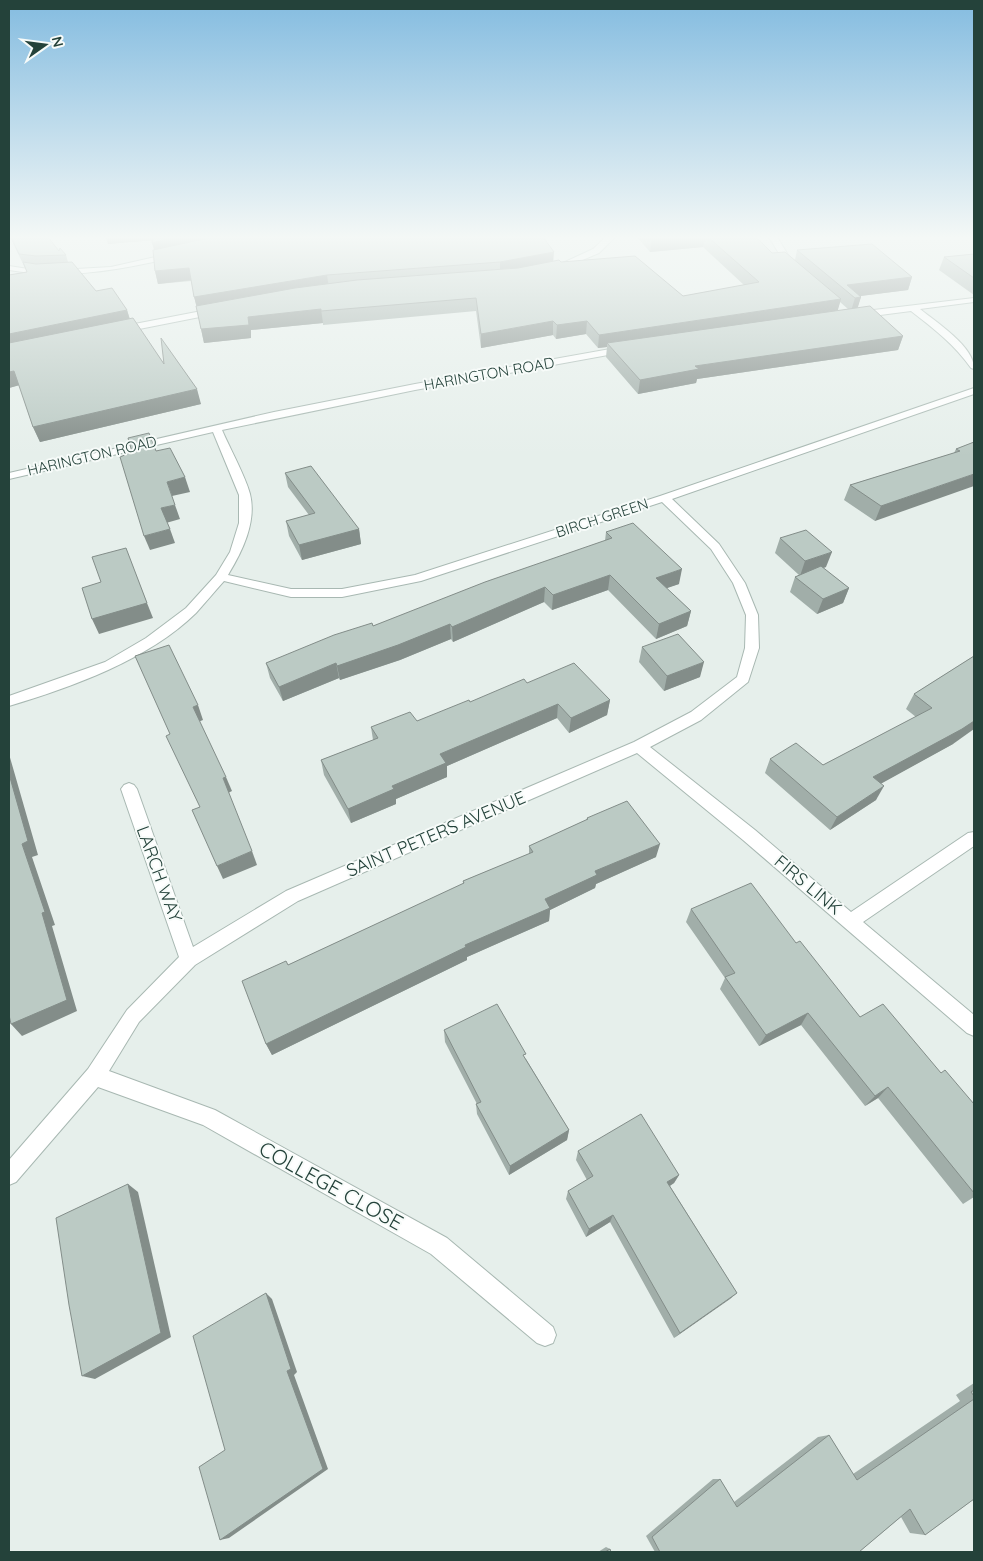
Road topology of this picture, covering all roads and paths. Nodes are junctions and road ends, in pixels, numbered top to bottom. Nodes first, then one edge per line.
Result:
1 (226, 310) edge
2 (898, 310) edge
3 (915, 310) edge
4 (848, 316) edge
5 (114, 332) edge
6 (635, 348) edge
7 (974, 366) edge
8 (974, 391) edge
9 (216, 428) junction
10 (9, 476) edge
11 (664, 498) junction
12 (221, 578) junction
13 (9, 701) edge
14 (639, 746) junction
15 (128, 789) dead end
16 (974, 838) edge
17 (851, 921) junction
18 (189, 959) junction
19 (974, 1027) edge
20 (95, 1076) junction
21 (9, 1175) edge
22 (545, 1335) dead end

1 - 5 street
2 - 4 street
3 - 7 street
6 - 9 street, HARINGTON ROAD
8 - 11 street, BIRCH GREEN
9 - 10 street, HARINGTON ROAD
9 - 12 street
11 - 12 street, BIRCH GREEN
11 - 14 street, SAINT PETERS AVENUE
12 - 13 street
14 - 17 street, FIRS LINK
14 - 18 street, SAINT PETERS AVENUE
15 - 18 street, LARCH WAY
16 - 17 street
17 - 19 street, FIRS LINK
18 - 20 street, SAINT PETERS AVENUE
20 - 21 street, SAINT PETERS AVENUE
20 - 22 street, COLLEGE CLOSE

